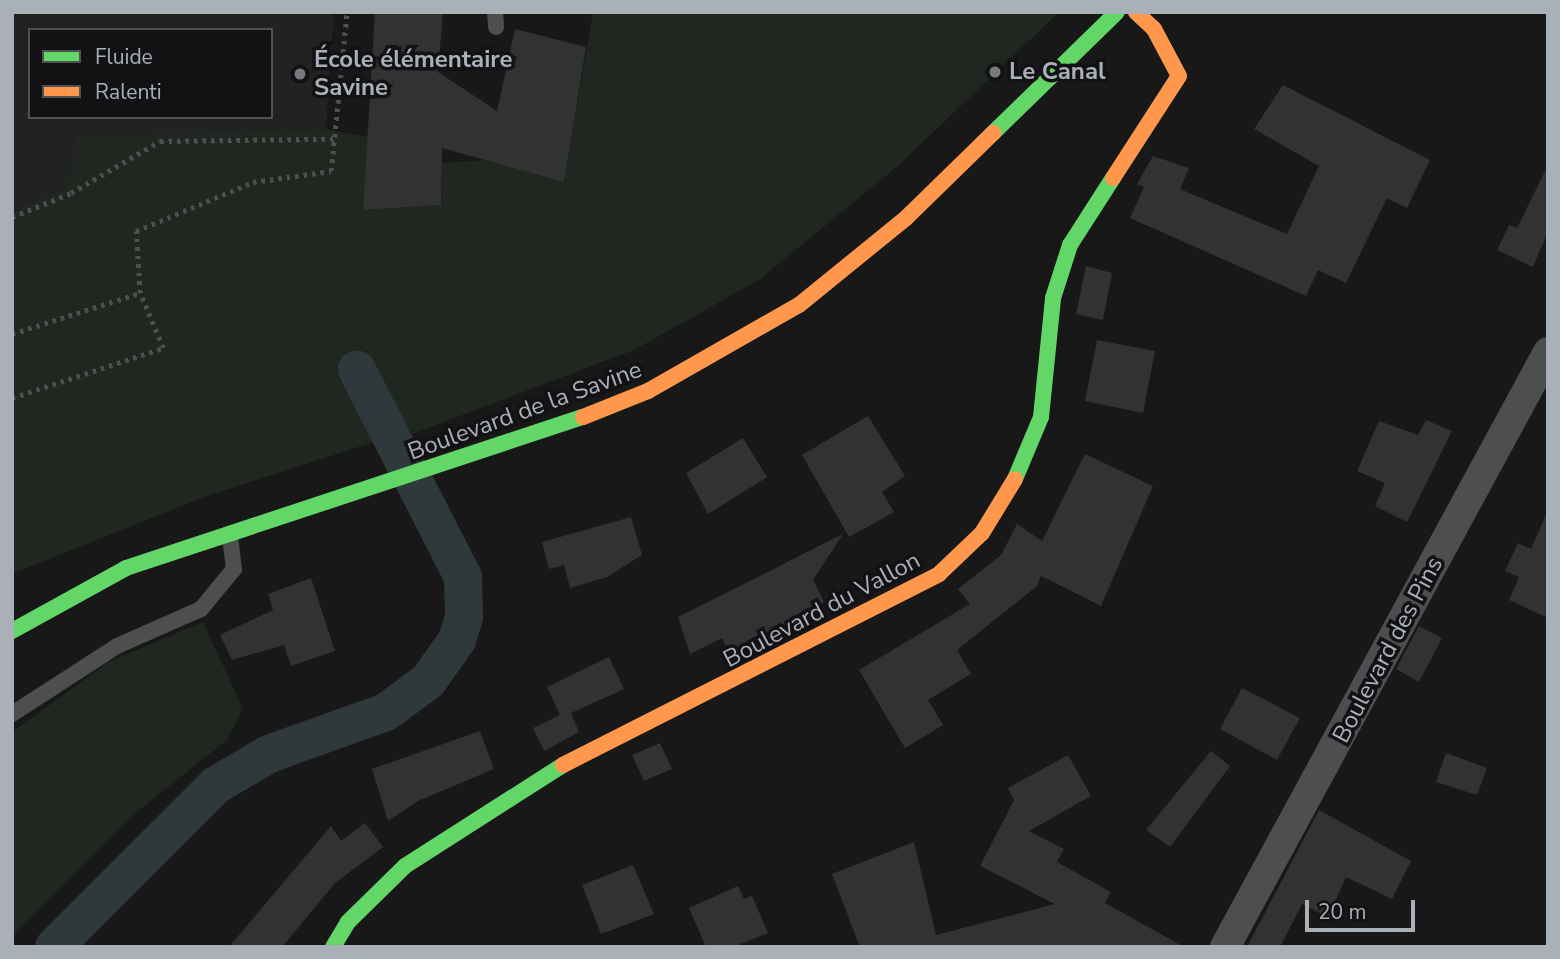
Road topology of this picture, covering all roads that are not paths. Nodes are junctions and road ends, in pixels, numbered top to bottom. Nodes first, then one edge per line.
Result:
1 (1117, 12) edge
2 (1136, 12) edge
3 (1548, 352) edge
4 (230, 534) junction
5 (12, 631) edge
6 (12, 714) edge
7 (334, 947) edge
8 (1225, 947) edge

1 - 4 street, Boulevard de la Savine
2 - 7 street, Boulevard du Vallon
3 - 8 street, Boulevard des Pins
4 - 5 street, Boulevard de la Savine
4 - 6 lane

